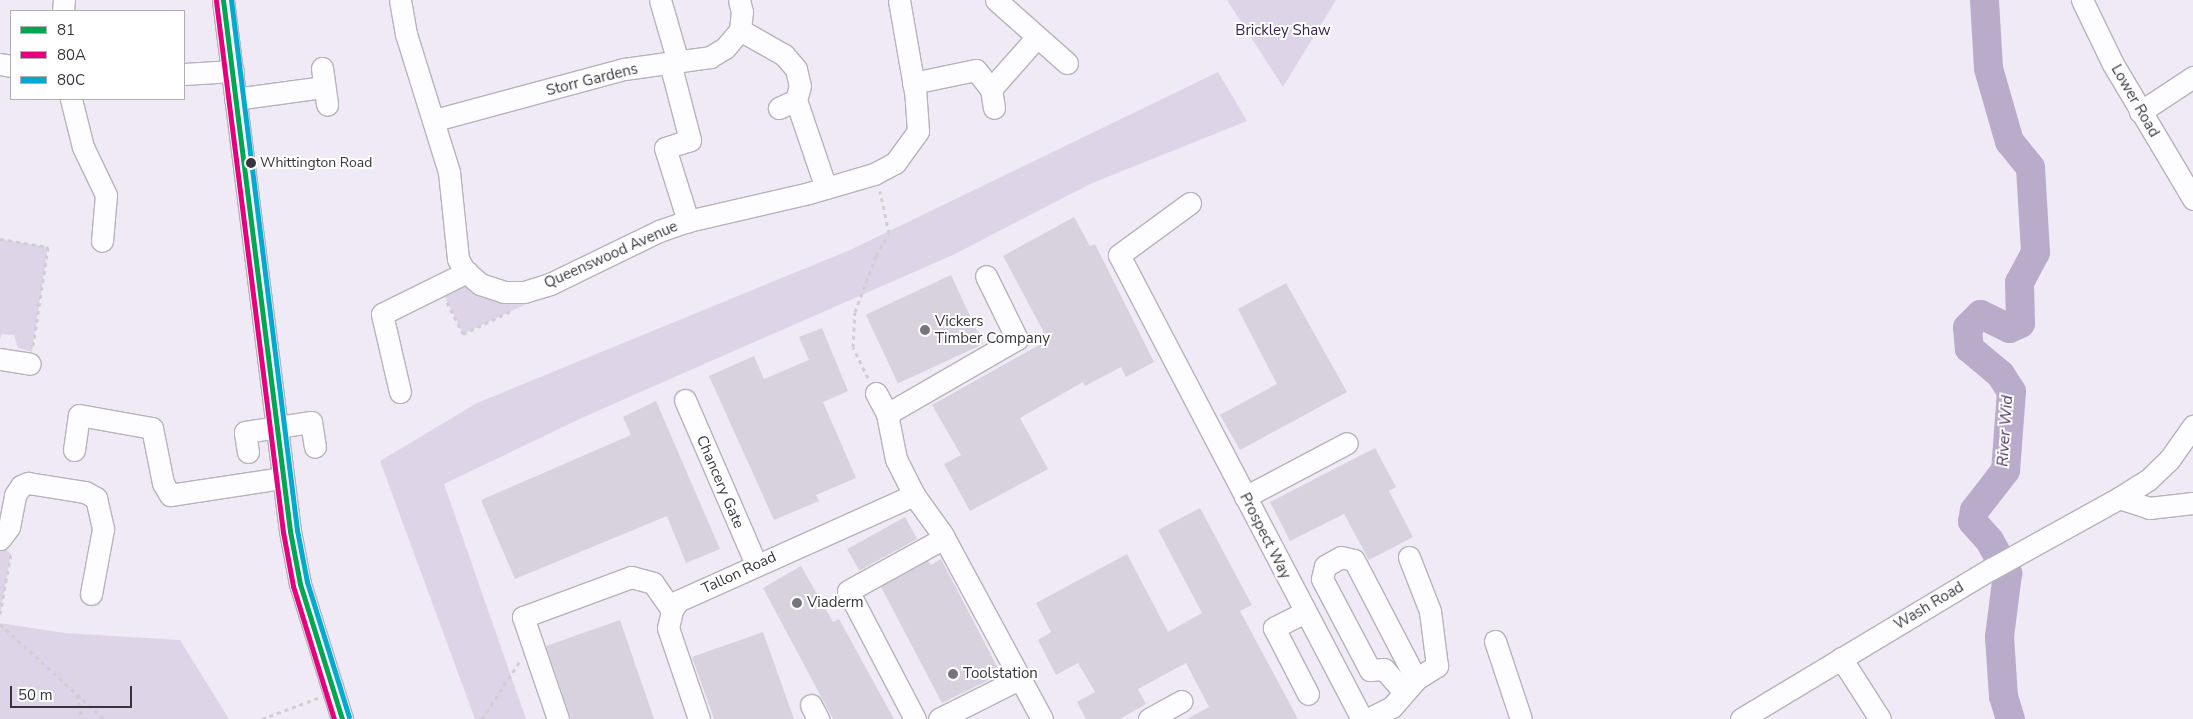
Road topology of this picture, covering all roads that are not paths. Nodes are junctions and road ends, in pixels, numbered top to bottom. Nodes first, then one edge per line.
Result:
1 (223, 0) edge
2 (400, 0) edge
3 (660, 0) edge
4 (739, 0) edge
5 (899, 0) edge
6 (996, 0) edge
7 (2082, 0) edge
8 (740, 30) junction
9 (1038, 37) junction
10 (674, 63) junction
11 (1067, 63) dead end
12 (233, 71) junction
13 (185, 74) edge
14 (2193, 77) edge
15 (914, 83) junction
16 (324, 87) dead end
17 (235, 99) junction
18 (71, 100) edge
19 (2140, 112) junction
20 (435, 120) junction
21 (826, 188) junction
22 (2193, 199) edge
23 (1190, 203) dead end
24 (688, 221) junction
25 (102, 241) dead end
26 (468, 272) junction
27 (986, 276) dead end
28 (0, 359) edge
29 (30, 364) road end
30 (400, 392) dead end
31 (876, 393) road end
32 (685, 400) dead end
33 (887, 414) junction
34 (2193, 426) edge
35 (278, 427) junction
36 (1347, 443) dead end
37 (315, 447) dead end
38 (74, 450) dead end
39 (248, 452) dead end
40 (283, 478) junction
41 (914, 495) junction
42 (1245, 497) junction
43 (2119, 498) junction
44 (2193, 503) edge
45 (944, 538) junction
46 (3, 544) edge
47 (1409, 558) dead end
48 (756, 564) junction
49 (91, 594) dead end
50 (672, 610) junction
51 (1304, 612) junction
52 (1495, 641) dead end
53 (1841, 658) junction
54 (1019, 679) junction
55 (1404, 692) junction
56 (1308, 694) dead end
57 (1181, 701) dead end
58 (342, 719) edge
59 (558, 719) edge
60 (699, 719) edge
61 (916, 719) edge
62 (939, 719) edge
63 (1042, 719) edge
64 (1149, 719) edge
65 (1362, 719) edge
66 (1368, 719) edge
67 (1521, 719) edge
68 (1741, 719) edge
69 (1880, 719) edge

1 - 12 street
2 - 20 street, Queenswood Avenue
3 - 10 street
4 - 8 street
5 - 15 street, Queenswood Avenue
6 - 9 street
7 - 19 street, Lower Road
8 - 10 street, Storr Gardens
8 - 21 street
9 - 11 street
9 - 15 street
10 - 20 street, Storr Gardens
10 - 24 street
12 - 13 street
12 - 17 street
14 - 19 street
15 - 21 street, Queenswood Avenue
16 - 17 street
17 - 35 street
18 - 25 street
19 - 22 street, Lower Road
20 - 26 street, Queenswood Avenue
21 - 24 street, Queenswood Avenue
23 - 42 street, Prospect Way
24 - 26 street, Queenswood Avenue
26 - 30 street
27 - 33 street
28 - 29 street
31 - 33 street
32 - 48 street, Chancery Gate
33 - 41 street
34 - 43 street
35 - 37 street
35 - 39 street
35 - 40 street
36 - 42 street
38 - 40 street
40 - 58 street
41 - 45 street
41 - 48 street, Tallon Road
42 - 51 street, Prospect Way
43 - 44 street
43 - 53 street, Wash Road
45 - 54 street
45 - 61 street
46 - 49 street
47 - 55 street
48 - 50 street, Tallon Road
50 - 59 street
50 - 60 street
51 - 56 street
51 - 65 street, Prospect Way
52 - 67 street
53 - 68 street, Wash Road
53 - 69 street
54 - 62 street
54 - 63 street
55 - 55 street
55 - 66 street
57 - 64 street

